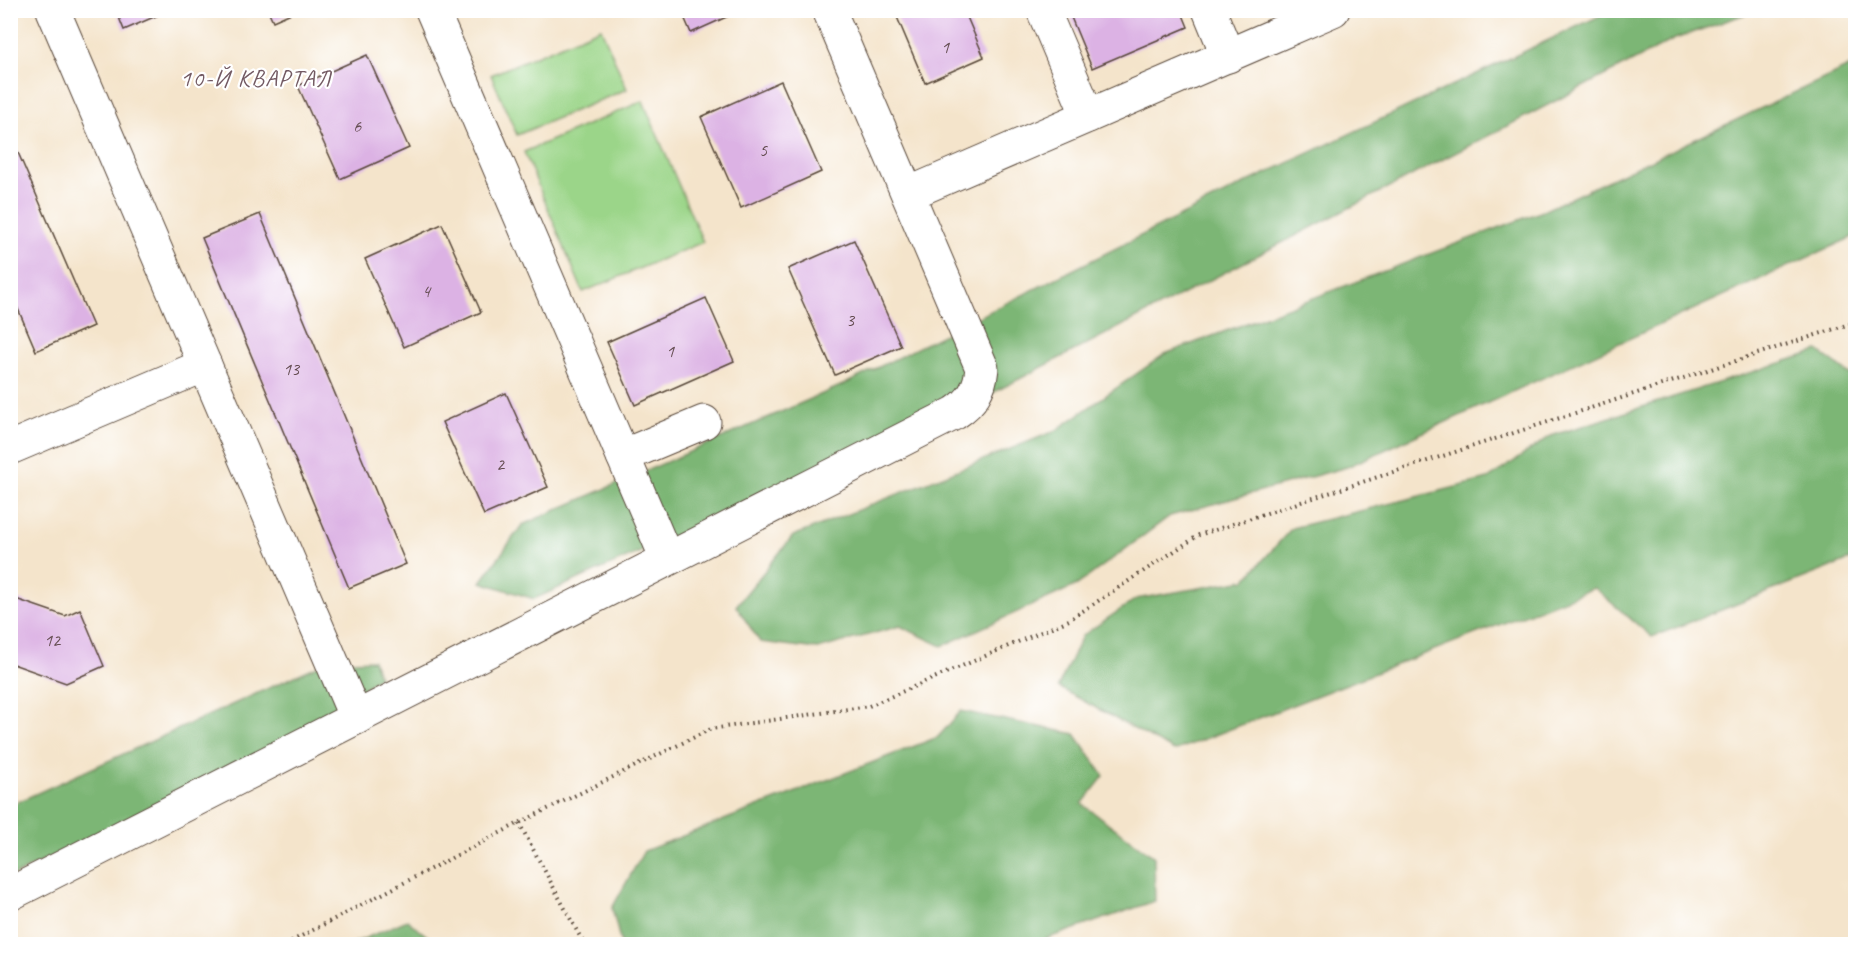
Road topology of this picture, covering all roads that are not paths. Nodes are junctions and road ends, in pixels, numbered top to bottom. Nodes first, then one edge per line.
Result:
1 (53, 10) edge
2 (432, 10) edge
3 (829, 10) edge
4 (1042, 10) edge
5 (1209, 10) edge
6 (1333, 10) edge
7 (1228, 56) junction
8 (1088, 116) junction
9 (908, 194) junction
10 (205, 364) junction
11 (704, 422) dead end
12 (10, 448) edge
13 (623, 456) junction
14 (667, 559) junction
15 (356, 718) junction
16 (10, 894) edge

1 - 10 street
2 - 13 street
3 - 9 street
4 - 8 street
5 - 7 street
6 - 7 street
7 - 8 street
8 - 9 street
9 - 14 street
10 - 12 street
10 - 15 street
11 - 13 street
13 - 14 street
14 - 15 street
15 - 16 street

